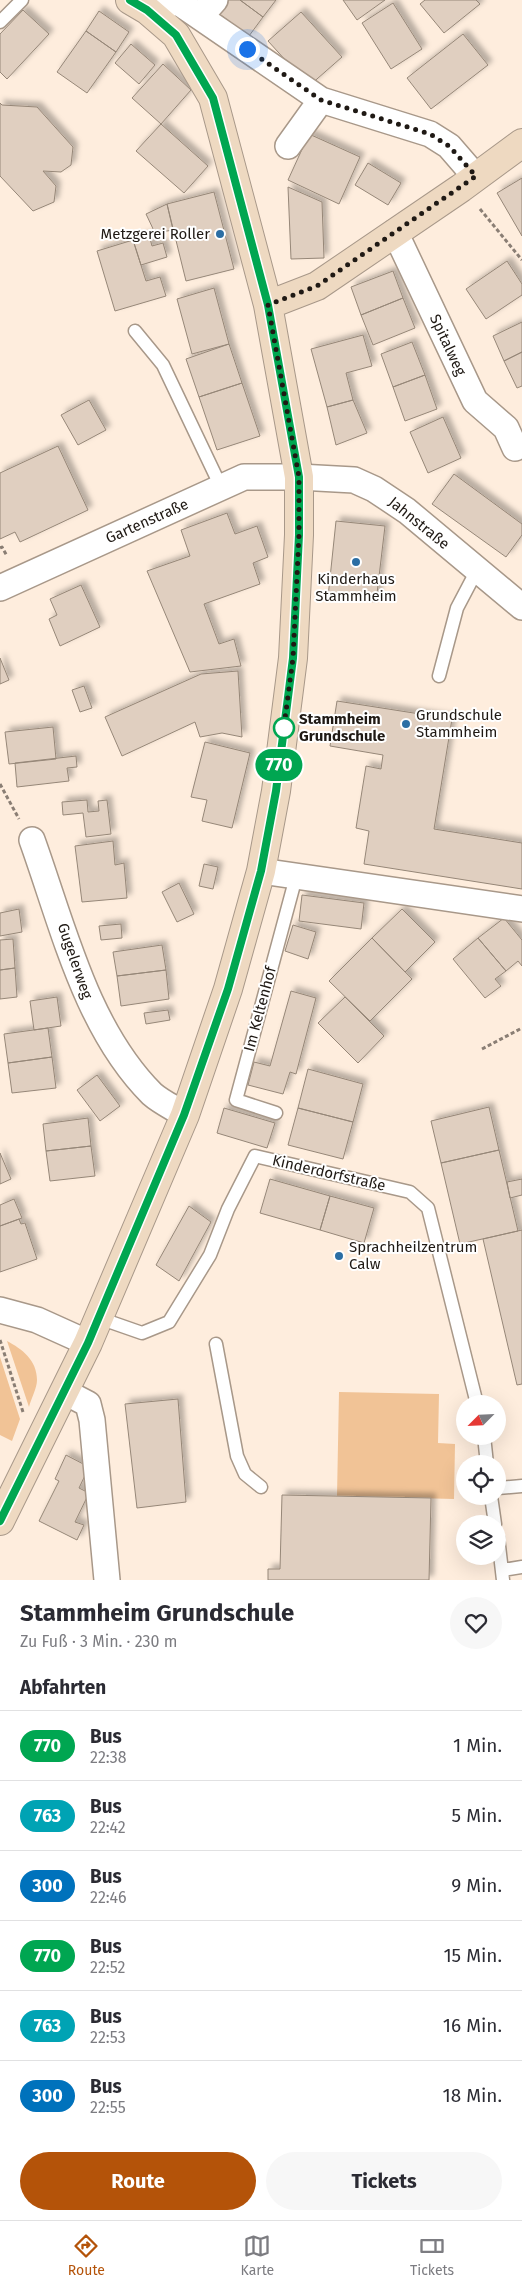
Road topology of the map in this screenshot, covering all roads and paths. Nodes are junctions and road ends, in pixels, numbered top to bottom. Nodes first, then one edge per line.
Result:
1 (22, 0) edge
2 (139, 5) edge
3 (208, 9) edge
4 (0, 22) edge
5 (321, 100) junction
6 (522, 143) edge
7 (288, 146) dead end
8 (468, 182) junction
9 (395, 232) junction
10 (522, 260) edge
11 (268, 305) junction
12 (135, 330) dead end
13 (515, 448) dead end
14 (299, 477) junction
15 (221, 487) junction
16 (476, 570) junction
17 (0, 588) edge
18 (522, 607) edge
19 (439, 676) dead end
20 (0, 784) edge
21 (32, 840) joint
22 (261, 871) junction
23 (296, 877) junction
24 (522, 909) edge
25 (522, 1028) edge
26 (482, 1048) dead end
27 (276, 1113) dead end
28 (184, 1115) junction
29 (0, 1310) edge
30 (98, 1318) junction
31 (0, 1340) edge
32 (88, 1343) junction
33 (216, 1344) dead end
34 (65, 1392) junction
35 (475, 1395) edge
36 (46, 1429) junction
37 (522, 1486) edge
38 (261, 1487) dead end
39 (506, 1487) edge
40 (0, 1521) edge
41 (522, 1567) edge
42 (503, 1575) edge
43 (107, 1580) edge

1 - 4 lane
2 - 3 street
2 - 11 street
3 - 5 street
5 - 7 street
5 - 8 street
6 - 8 street
8 - 9 street
8 - 10 path
9 - 11 street
9 - 13 street, Spitalweg
11 - 14 street
12 - 15 lane
14 - 15 street, Gartenstraße
14 - 16 street, Jahnstraße
14 - 22 street
15 - 17 street, Gartenstraße
16 - 18 street, Jahnstraße
16 - 19 lane
20 - 21 path
21 - 28 street, Gugelerweg
22 - 23 street
22 - 28 street
23 - 24 street
23 - 27 lane, Im Keltenhof
25 - 26 path
28 - 30 street
29 - 32 street
30 - 32 street
30 - 35 lane, Kinderdorfstraße
31 - 36 path
32 - 34 street
33 - 38 lane
34 - 36 street
34 - 43 street
36 - 40 street
37 - 39 lane
41 - 42 lane

